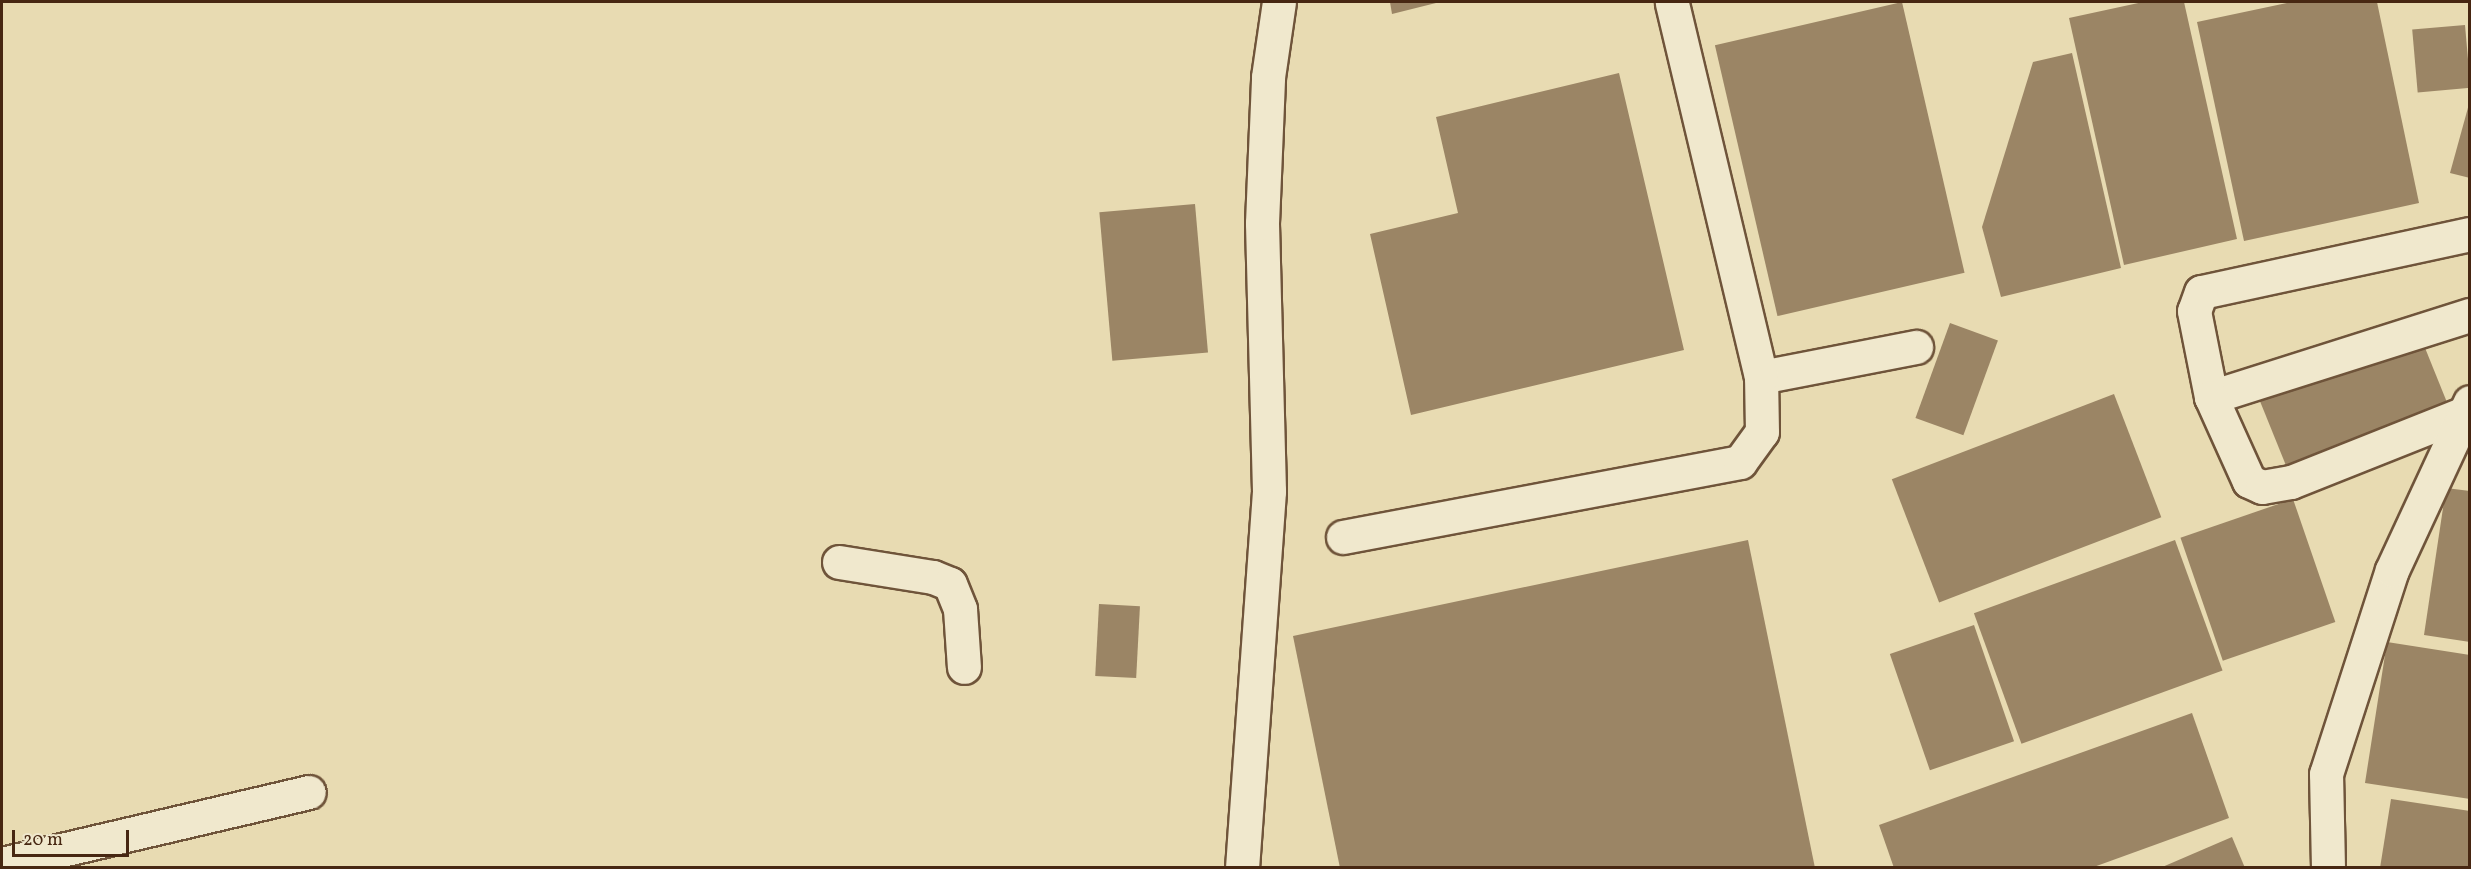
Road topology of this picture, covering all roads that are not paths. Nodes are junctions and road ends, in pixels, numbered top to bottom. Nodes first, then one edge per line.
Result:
1 (1279, 2) edge
2 (1672, 2) edge
3 (2469, 234) edge
4 (2469, 315) edge
5 (1916, 347) dead end
6 (1761, 377) junction
7 (2211, 398) junction
8 (2466, 408) edge
9 (1343, 537) dead end
10 (839, 562) dead end
11 (964, 667) dead end
12 (309, 792) dead end
13 (2, 864) edge
14 (1242, 867) edge
15 (2328, 867) edge

1 - 14 street
2 - 6 street
3 - 7 street
4 - 7 street
5 - 6 street
6 - 9 street
7 - 8 street
8 - 15 street
10 - 11 street
12 - 13 street

